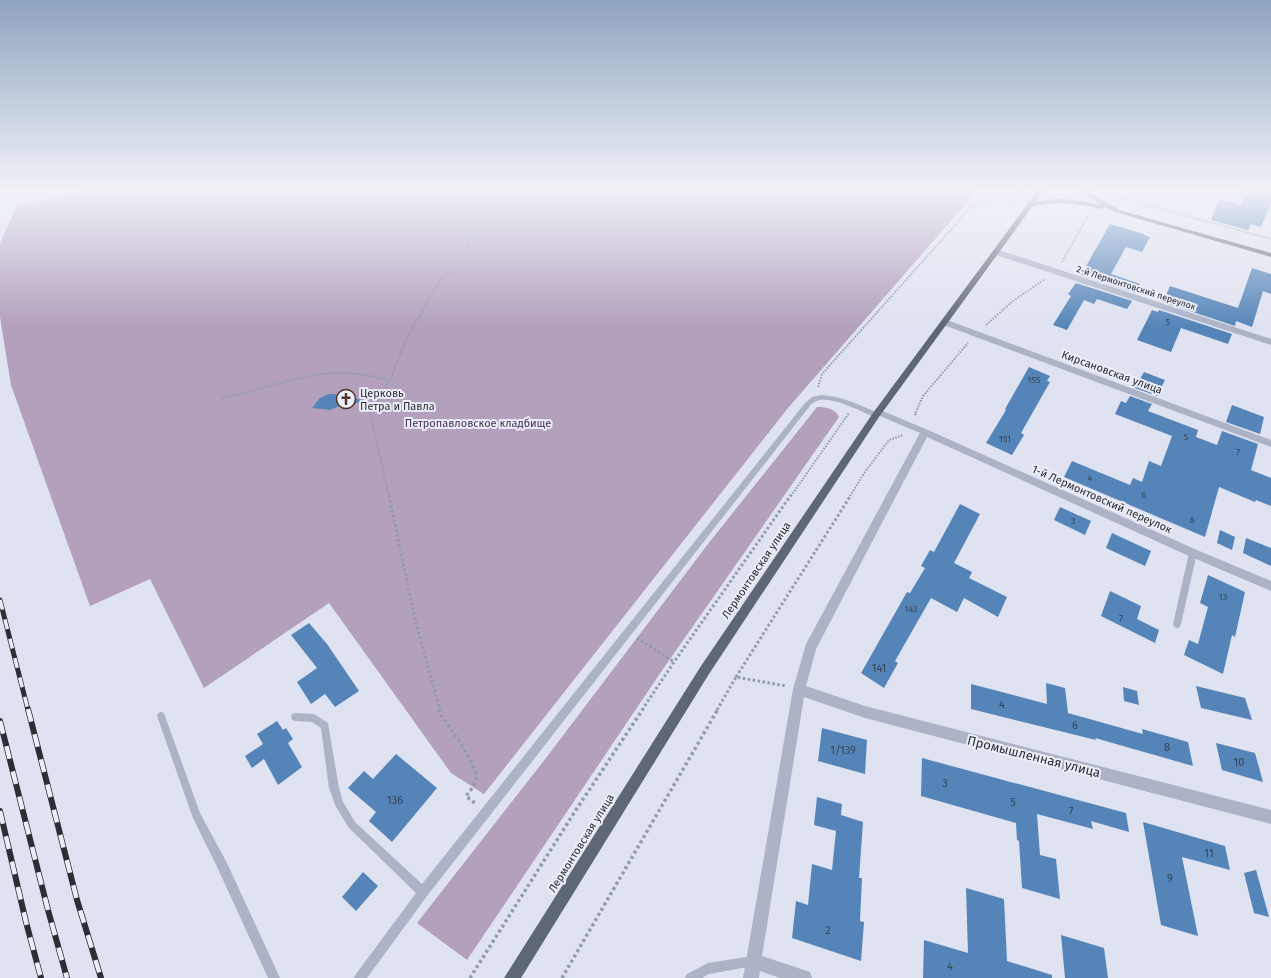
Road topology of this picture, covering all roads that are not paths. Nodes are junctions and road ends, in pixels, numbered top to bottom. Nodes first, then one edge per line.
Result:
1 (1008, 236) edge
2 (1205, 236) edge
3 (996, 252) junction
4 (1271, 254) edge
5 (944, 322) junction
6 (1271, 342) edge
7 (877, 414) junction
8 (925, 432) junction
9 (1271, 444) edge
10 (1193, 553) junction
11 (1271, 586) edge
12 (1177, 624) dead end
13 (799, 689) junction
14 (161, 716) dead end
15 (295, 717) dead end
16 (1271, 817) edge
17 (423, 892) junction
18 (753, 961) junction
19 (274, 978) edge
20 (360, 978) edge
21 (512, 978) edge
22 (691, 978) edge
23 (751, 978) edge
24 (804, 978) edge

1 - 3 main road, Лермонтовская улица
2 - 4 main road
3 - 5 main road, Лермонтовская улица
3 - 6 street, 2-й Лермонтовский переулок
5 - 7 main road, Лермонтовская улица
5 - 9 street, Кирсановская улица
7 - 8 street, 1-й Лермонтовский переулок
7 - 17 lane
7 - 21 main road, Лермонтовская улица
8 - 10 street, 1-й Лермонтовский переулок
8 - 13 street
10 - 11 street, 1-й Лермонтовский переулок
10 - 12 lane
13 - 16 street, Промышленная улица
13 - 18 street
14 - 19 lane
15 - 17 lane
17 - 20 lane
18 - 22 lane
18 - 23 street
18 - 24 street

